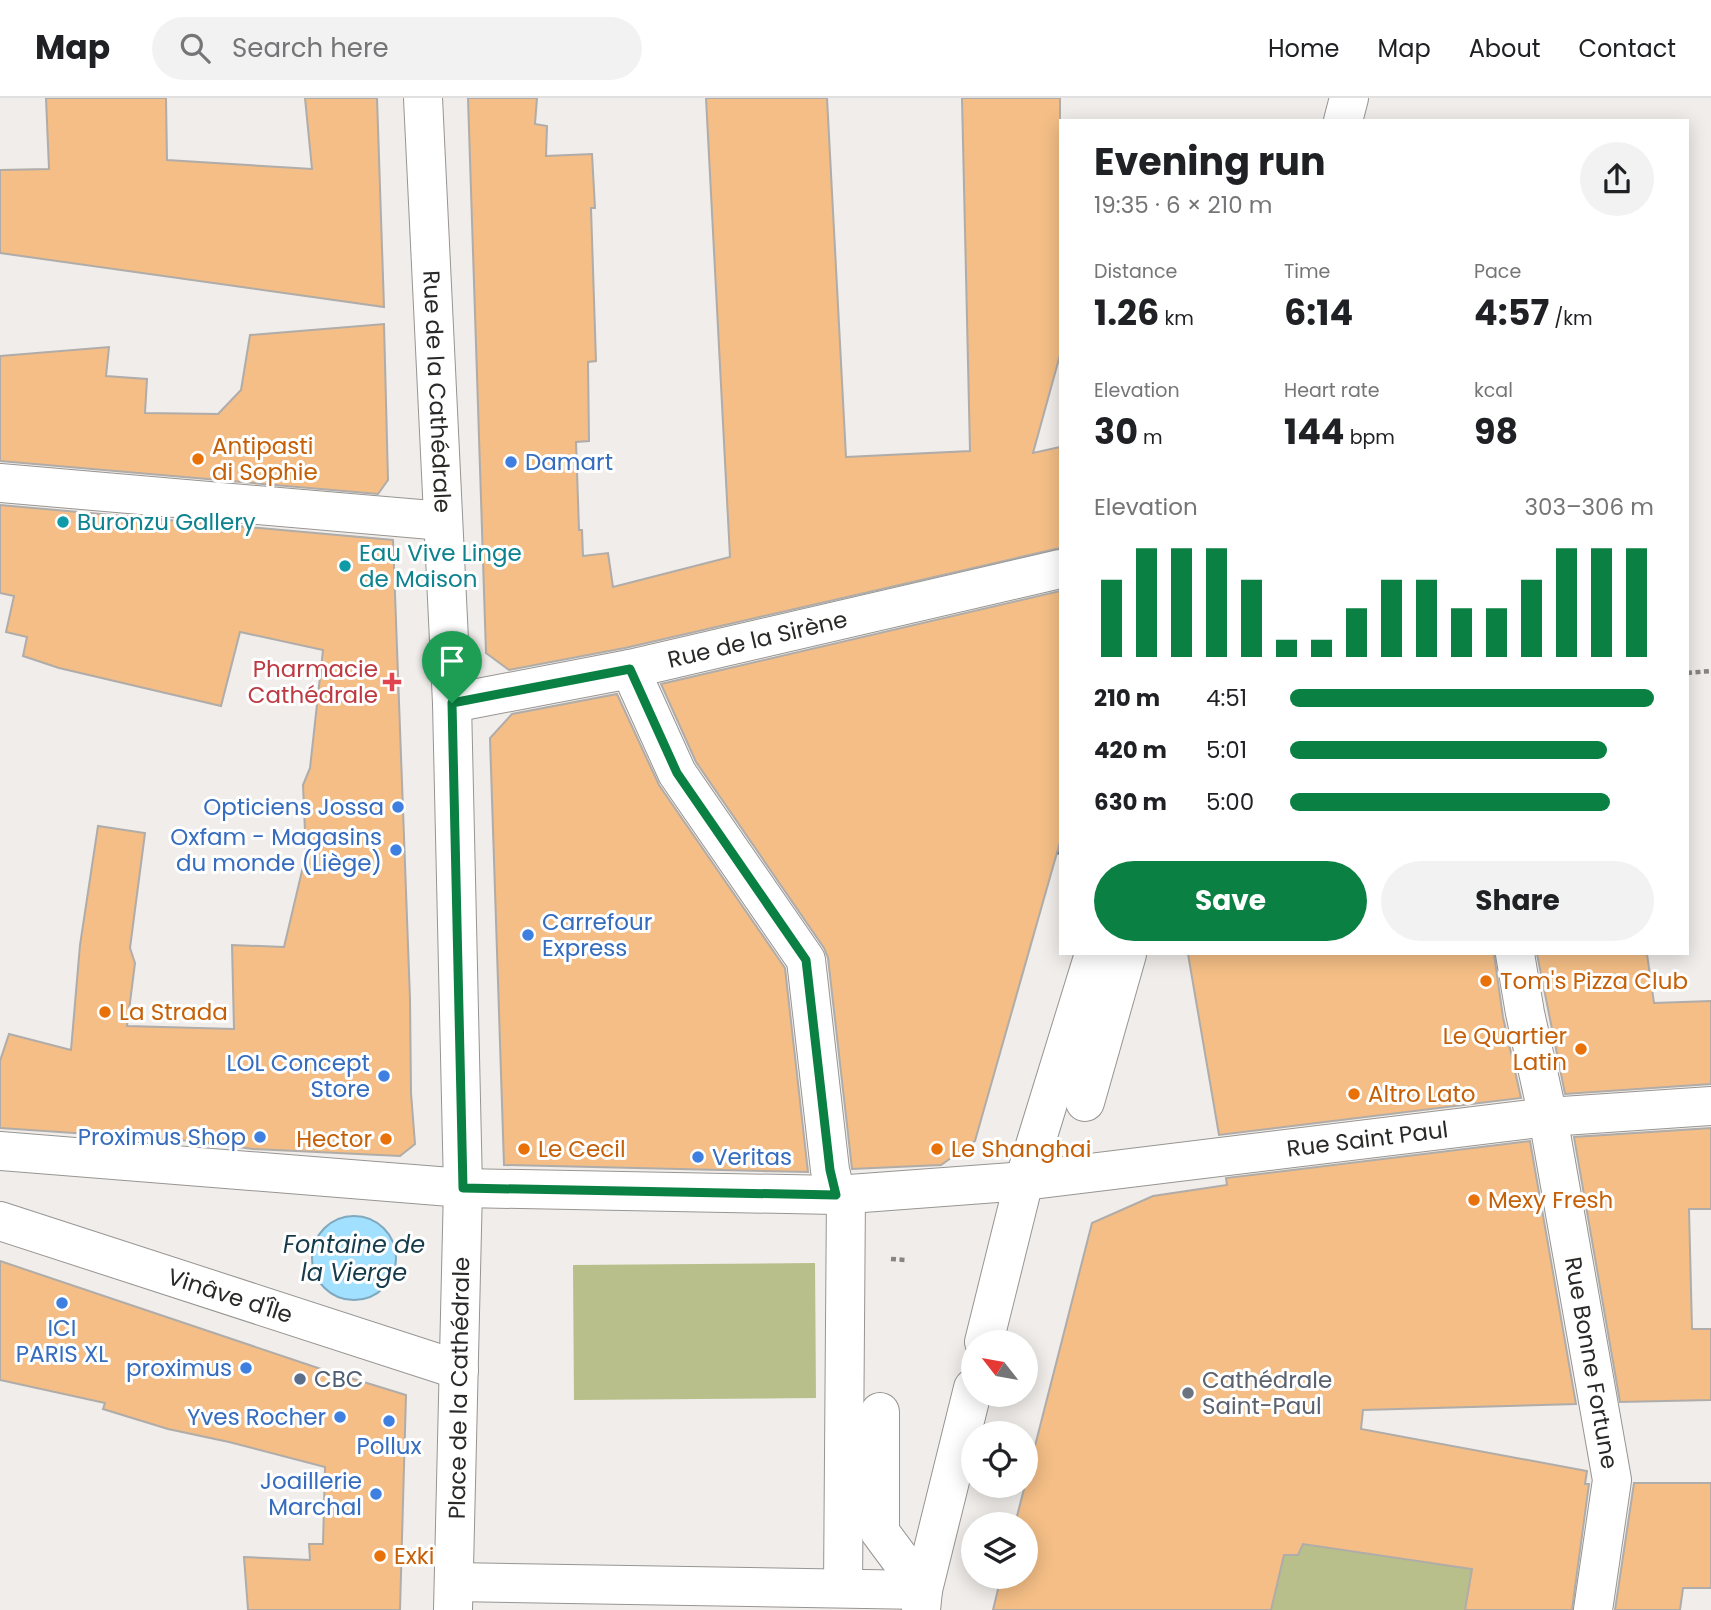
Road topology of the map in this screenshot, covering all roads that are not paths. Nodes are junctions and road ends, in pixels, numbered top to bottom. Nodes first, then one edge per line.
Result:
1 (423, 98) edge
2 (1349, 98) edge
3 (1344, 119) edge
4 (0, 483) edge
5 (443, 521) junction
6 (1059, 569) edge
7 (630, 669) junction
8 (452, 703) junction
9 (1094, 955) edge
10 (1127, 955) edge
11 (1515, 955) edge
12 (1085, 1102) dead end
13 (1711, 1106) edge
14 (1548, 1117) junction
15 (0, 1151) edge
16 (1024, 1181) junction
17 (837, 1186) junction
18 (463, 1188) junction
19 (0, 1221) edge
20 (987, 1330) edge
21 (459, 1370) junction
22 (968, 1407) edge
23 (880, 1412) dead end
24 (844, 1588) junction
25 (453, 1596) edge
26 (922, 1600) edge
27 (1593, 1610) edge

1 - 5 street, Rue de la Cathédrale
2 - 3 street
4 - 5 street
5 - 8 street, Rue de la Cathédrale
6 - 7 street, Rue de la Sirène
7 - 8 street, Rue de la Sirène
7 - 17 street
8 - 18 street, Rue de la Cathédrale
9 - 16 street
10 - 12 street
11 - 14 street, Rue Bonne Fortune
13 - 14 street, Rue Saint Paul
14 - 16 street, Rue Saint Paul
14 - 27 street, Rue Bonne Fortune
15 - 18 street
16 - 17 street
16 - 20 street
17 - 18 street
17 - 24 street
18 - 21 street, Place de la Cathédrale
19 - 21 street, Vinâve d'Île
21 - 25 street, Place de la Cathédrale
22 - 26 street
23 - 26 street
24 - 25 street, Place de la Cathédrale
24 - 26 street, Place de la Cathédrale

